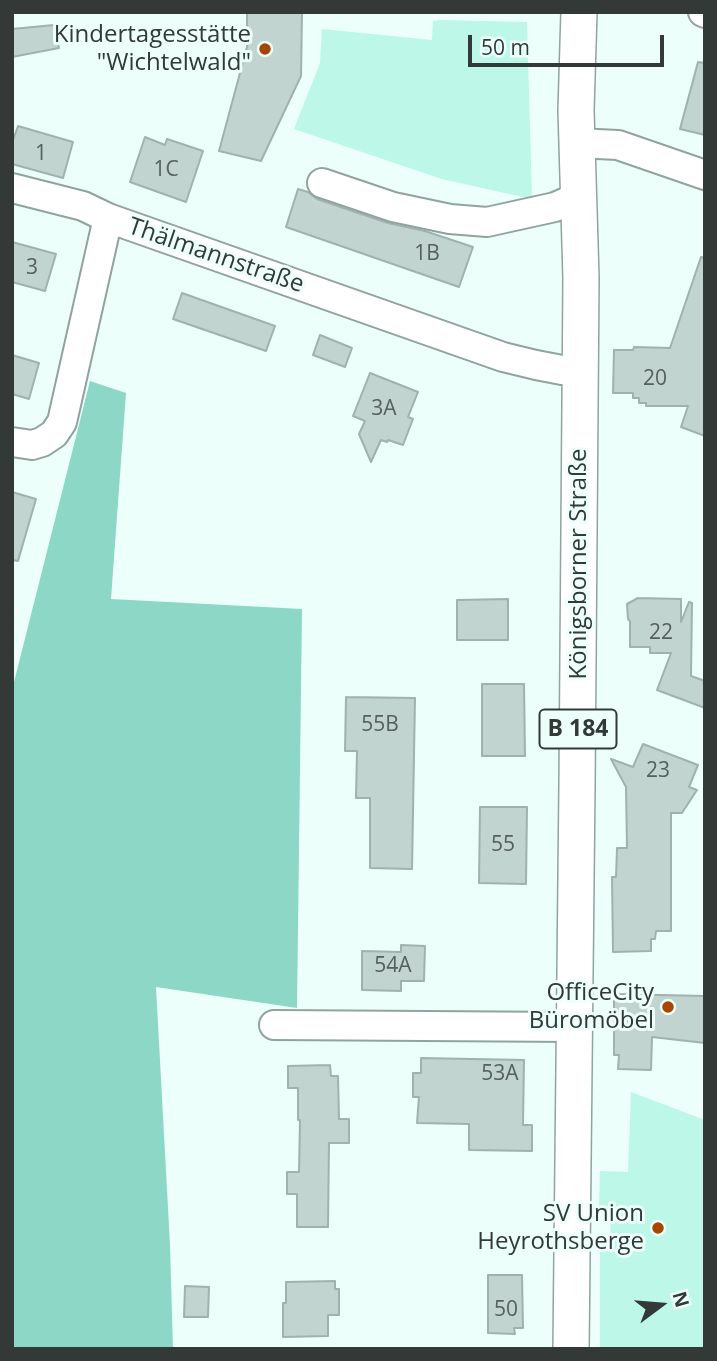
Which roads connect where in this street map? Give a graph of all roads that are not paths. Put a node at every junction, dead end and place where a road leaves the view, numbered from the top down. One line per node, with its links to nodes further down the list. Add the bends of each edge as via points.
1 (579, 12): 2 (main road, Königsborner Straße / B 184)
2 (576, 143): 3 (street, via 618,145); 6 (main road, Königsborner Straße / B 184)
3 (705, 175)
4 (322, 183): 6 (street, via 393,208 487,222 555,207)
5 (12, 188): 7 (street, via 83,206)
6 (578, 197): 8 (main road, Königsborner Straße / B 184)
7 (108, 218): 8 (street, Thälmannstraße, via 503,357); 9 (street, Thälmannstraße, via 62,422 42,442)
8 (580, 371): 11 (main road, Königsborner Straße / B 184)
9 (12, 442)
10 (274, 1025): 11 (street)
11 (575, 1027): 12 (main road, Königsborner Straße / B 184)
12 (571, 1349)

